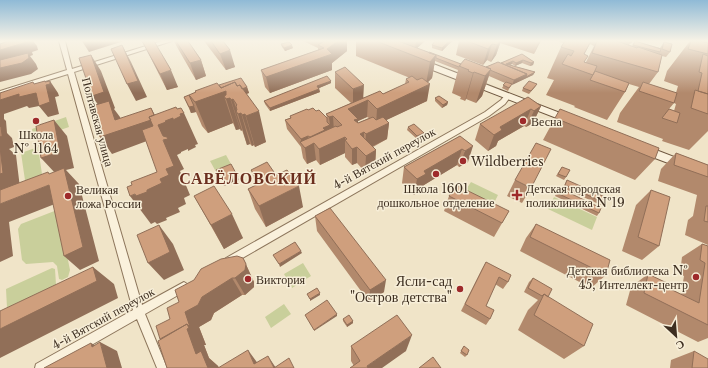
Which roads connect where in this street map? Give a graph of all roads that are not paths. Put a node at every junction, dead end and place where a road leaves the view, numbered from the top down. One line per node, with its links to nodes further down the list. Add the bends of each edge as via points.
1 (67, 58): 4 (street, Полтавская улица)
2 (113, 58): 4 (street)
3 (413, 59): 6 (street)
4 (71, 71): 5 (street); 12 (street, Полтавская улица)
5 (0, 93)
6 (508, 96): 7 (street); 10 (street, 4-й Вятский переулок, via 488,114)
7 (581, 124)
8 (632, 144): 9 (street)
9 (708, 174)
10 (218, 267)
11 (194, 281): 12 (street, 4-й Вятский переулок)
12 (139, 312): 13 (street, 4-й Вятский переулок); 14 (street, Полтавская улица)
13 (40, 368)
14 (162, 368)

